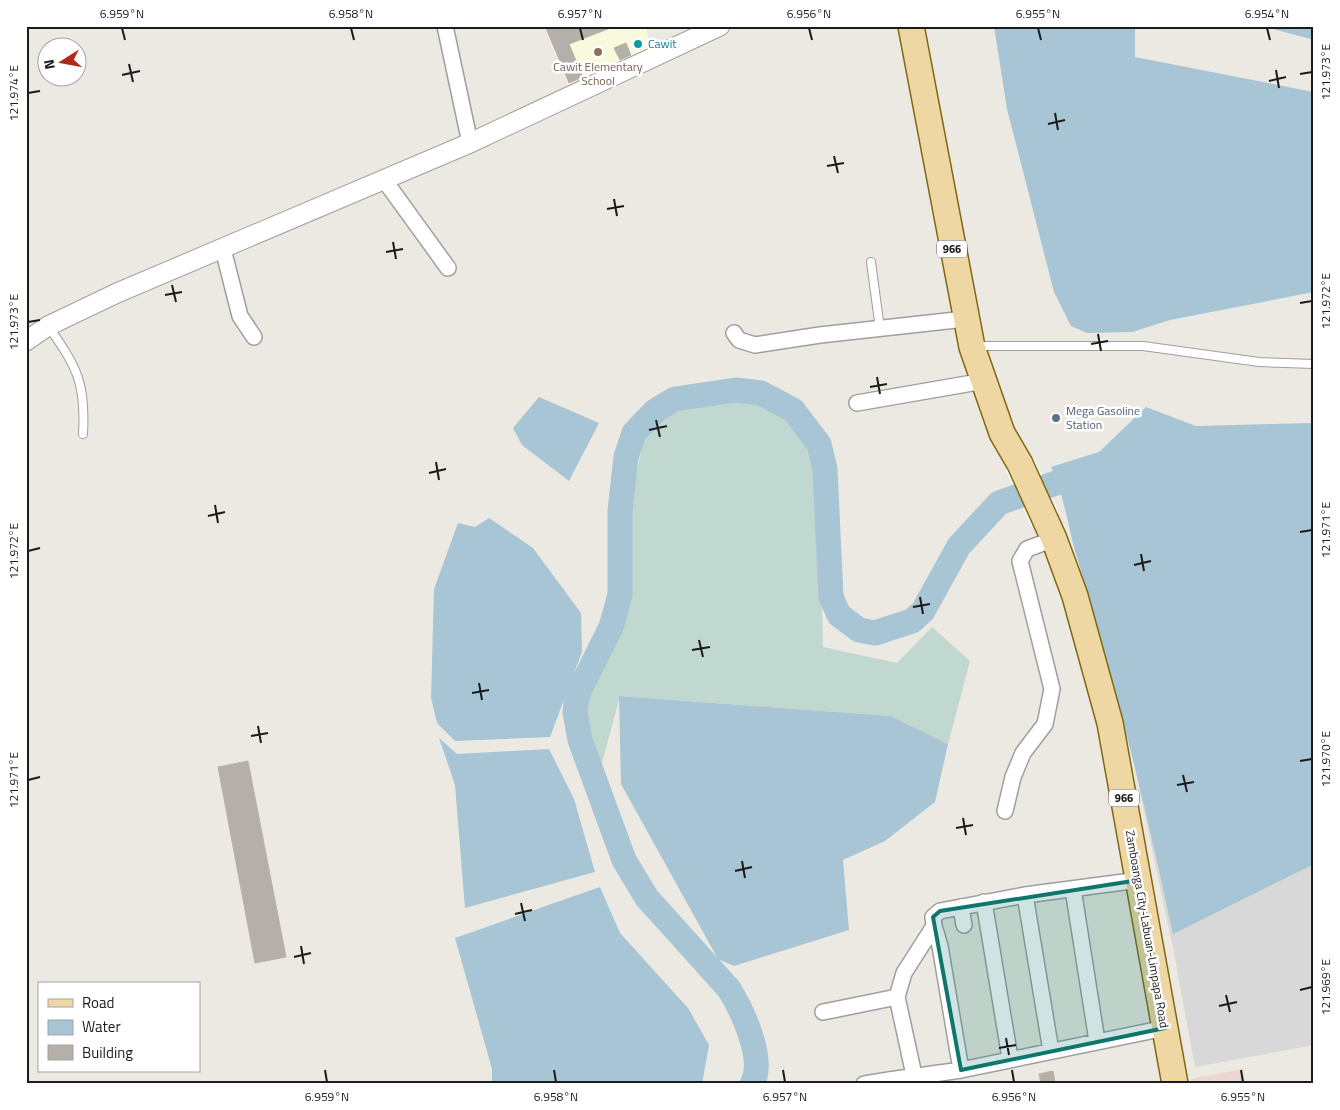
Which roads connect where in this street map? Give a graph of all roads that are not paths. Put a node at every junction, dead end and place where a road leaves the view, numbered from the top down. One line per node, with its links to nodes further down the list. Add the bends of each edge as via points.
1 (445, 26): 4 (street)
2 (720, 26): 4 (street)
3 (911, 26): 9 (main road, Zamboanga City-Labuan-Limpapa Road / 966)
4 (470, 143): 5 (street)
5 (385, 181): 6 (street); 8 (street)
6 (223, 249): 10 (street); 13 (street, via 240,316)
7 (871, 262): 11 (lane)
8 (448, 268)
9 (965, 319): 11 (street); 15 (main road, Zamboanga City-Labuan-Limpapa Road / 966)
10 (48, 326): 14 (street); 19 (lane, via 70,358 82,385)
11 (880, 329): 12 (street, via 755,346 739,340)
12 (734, 333)
13 (254, 337)
14 (26, 341)
15 (972, 347): 16 (lane, via 1143,346 1259,362); 17 (main road, Zamboanga City-Labuan-Limpapa Road / 966)
16 (1314, 364)
17 (984, 381): 18 (street); 20 (main road, Zamboanga City-Labuan-Limpapa Road / 966, via 1002,433 1020,464)
18 (857, 403)
19 (83, 434)
20 (1049, 529): 21 (street, via 1027,549 1020,561 1052,689 1045,724 1023,753); 22 (main road, Zamboanga City-Labuan-Limpapa Road / 966, via 1075,596 1110,723)
21 (1005, 810)
22 (1139, 880): 23 (street); 31 (main road, Zamboanga City-Labuan-Limpapa Road / 966)
23 (1073, 889): 24 (street); 32 (street)
24 (1025, 895): 25 (street); 33 (street)
25 (984, 902): 26 (street); 34 (street)
26 (961, 907): 27 (street); 28 (street, via 940,911 933,917)
27 (964, 924)
28 (934, 926): 29 (street, via 904,973); 35 (street)
29 (897, 997): 30 (street); 36 (street)
30 (823, 1012)
31 (1165, 1028): 32 (street); 38 (main road, Zamboanga City-Labuan-Limpapa Road / 966)
32 (1097, 1041): 33 (street)
33 (1051, 1051): 34 (street)
34 (1010, 1058): 35 (street)
35 (961, 1070): 36 (street)
36 (914, 1074): 37 (street)
37 (864, 1084)
38 (1174, 1084)

